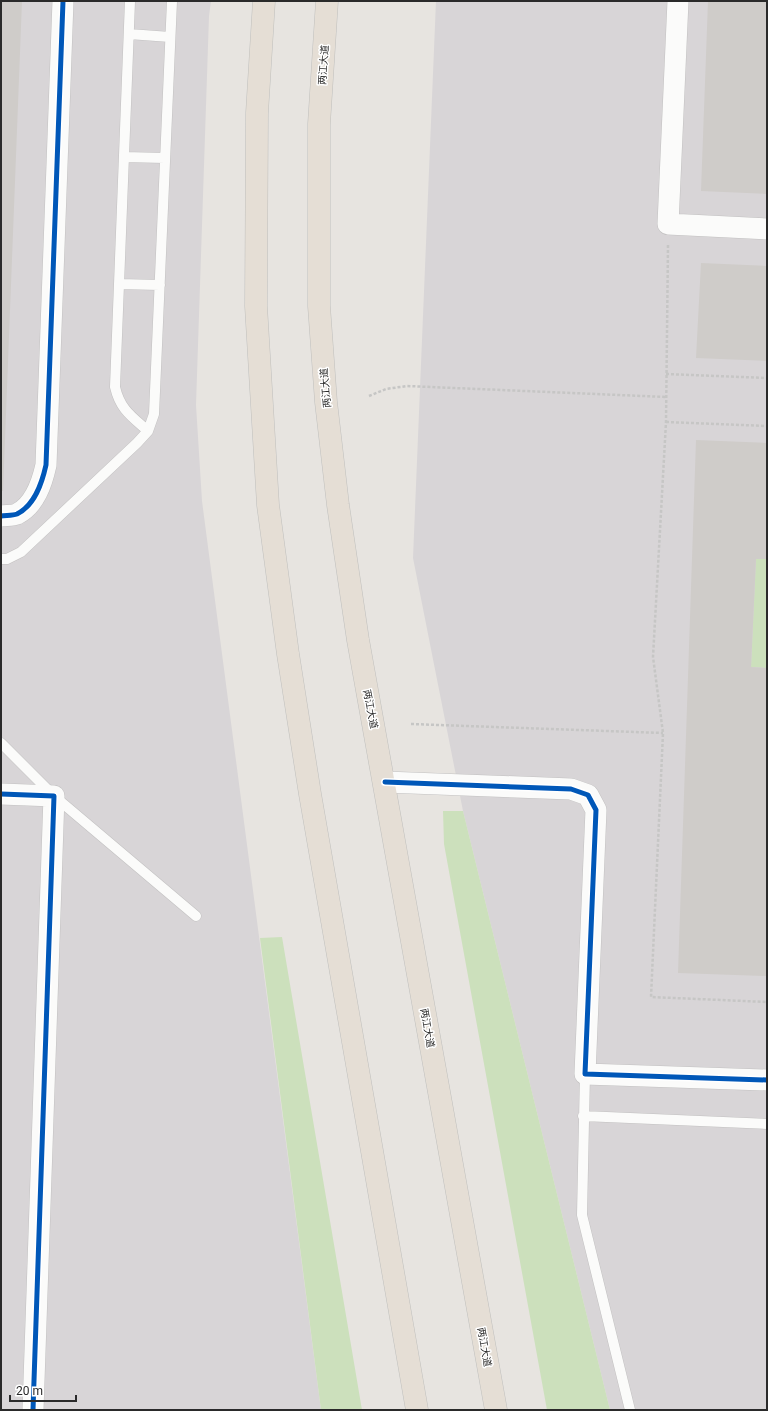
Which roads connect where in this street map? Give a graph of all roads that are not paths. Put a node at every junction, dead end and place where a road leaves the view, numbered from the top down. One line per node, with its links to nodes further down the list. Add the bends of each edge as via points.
1 (63, 1): 15 (street, via 46,465 42,483 33,500 16,514)
2 (130, 1): 7 (lane)
3 (172, 1): 8 (lane)
4 (264, 1): 27 (highway, via 257,113 256,306 268,505 310,794)
5 (328, 1): 18 (highway, 两江大道, via 319,124 319,306 325,395 358,640)
6 (678, 1): 11 (street, via 668,224)
7 (129, 34): 8 (lane); 9 (lane)
8 (170, 36): 10 (lane)
9 (124, 157): 10 (lane); 12 (lane)
10 (165, 158): 13 (lane)
11 (767, 229)
12 (119, 284): 13 (lane); 14 (lane, via 115,387 124,410)
13 (160, 285): 14 (lane, via 154,414)
14 (148, 431): 16 (lane, via 138,444 21,552)
15 (1, 516)
16 (1, 559)
17 (1, 743): 20 (lane)
18 (385, 782): 22 (street, via 571,789 588,795 596,810); 28 (highway, 两江大道)
19 (1, 794): 20 (street)
20 (54, 796): 21 (lane); 26 (street)
21 (196, 916)
22 (585, 1074): 23 (street); 24 (lane)
23 (767, 1080)
24 (583, 1116): 25 (lane); 29 (lane, via 582,1215)
25 (767, 1124)
26 (33, 1410)
27 (417, 1410)
28 (496, 1410)
29 (630, 1410)

